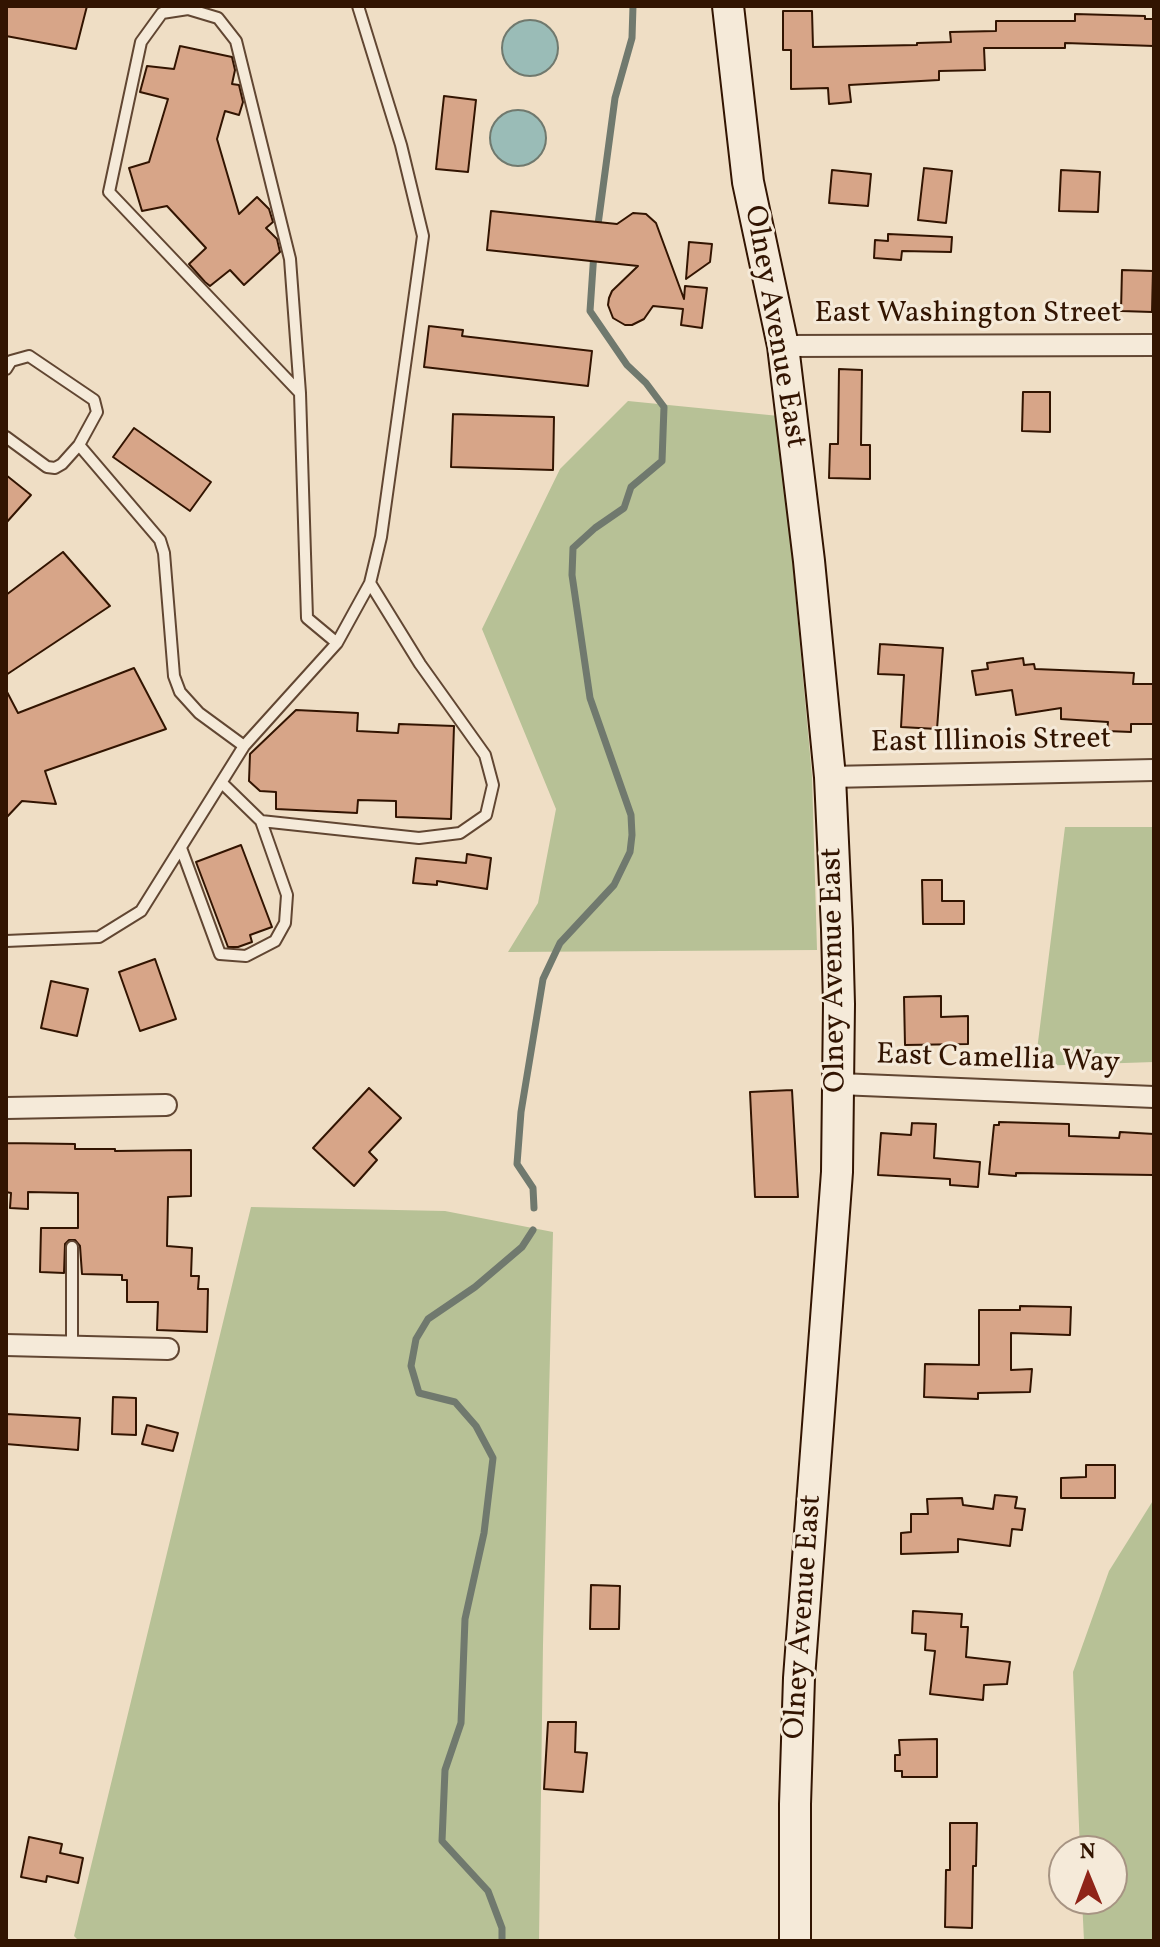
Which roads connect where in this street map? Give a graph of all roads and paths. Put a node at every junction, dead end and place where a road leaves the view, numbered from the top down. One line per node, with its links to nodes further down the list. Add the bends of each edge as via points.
1 (358, 6): 9 (lane, via 423,236)
2 (728, 6): 4 (main road, Olney Avenue East, via 748,182)
3 (1154, 345): 4 (street, East Washington Street)
4 (783, 346): 13 (main road, Olney Avenue East)
5 (6, 369): 8 (lane, via 11,361 29,356 94,400 97,412)
6 (300, 393): 6 (lane, via 109,192 141,42 162,13 188,9 218,18 236,41 290,259); 10 (lane, via 307,618)
7 (6, 437): 8 (lane, via 55,468)
8 (79, 445): 11 (lane, via 160,540 180,692)
9 (370, 583): 10 (lane); 15 (lane, via 485,755 493,785 486,815 460,833 419,838)
10 (337, 643): 11 (lane)
11 (244, 746): 14 (lane)
12 (1154, 770): 13 (street, East Illinois Street)
13 (830, 777): 18 (main road, Olney Avenue East)
14 (222, 783): 15 (lane); 16 (lane)
15 (261, 821): 16 (lane, via 287,895 285,923 275,941 246,956 220,954)
16 (181, 848): 17 (lane, via 141,911 99,937)
17 (6, 941)
18 (839, 1084): 19 (street, East Camellia Way); 26 (main road, Olney Avenue East, via 799,1678)
19 (1154, 1097)
20 (166, 1105): 21 (street)
21 (6, 1108)
22 (72, 1247): 24 (lane)
23 (6, 1345): 24 (street)
24 (72, 1347): 25 (street)
25 (168, 1349)
26 (795, 1941)

